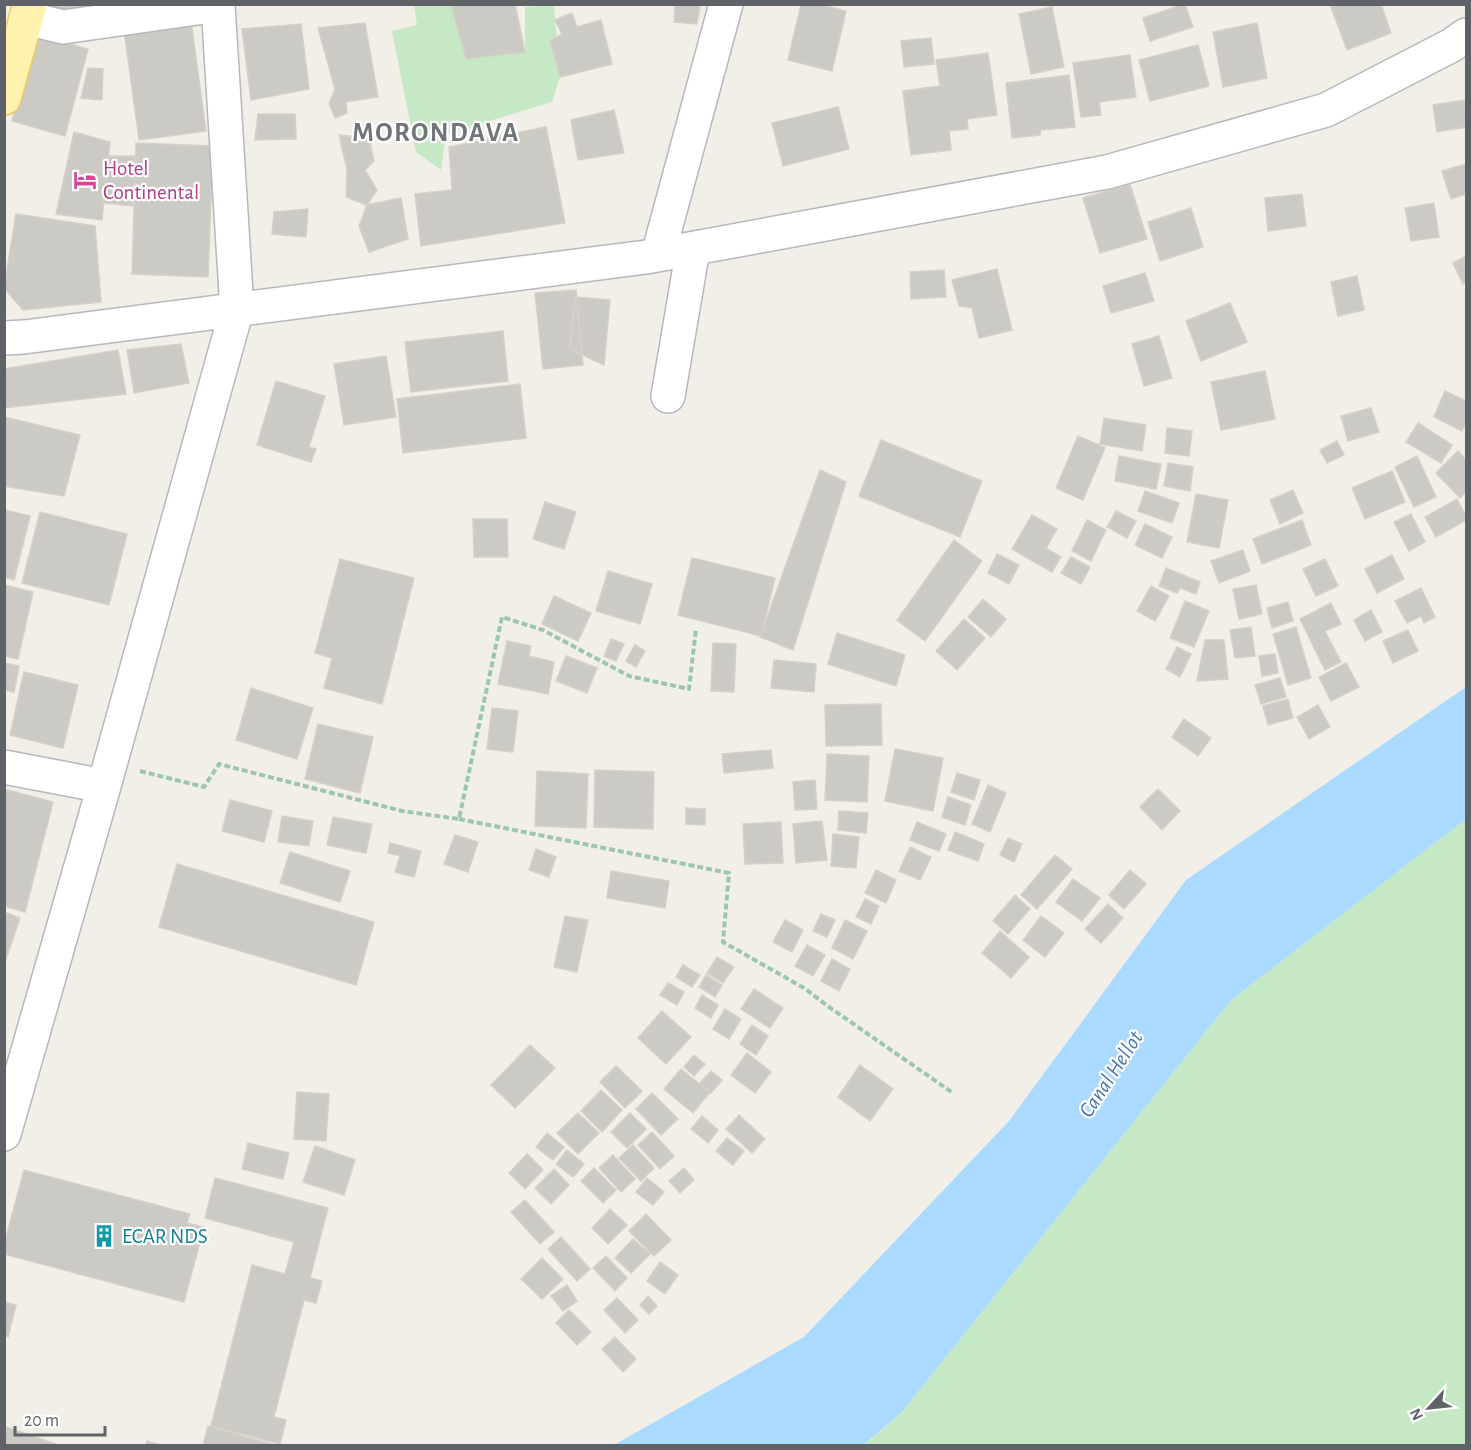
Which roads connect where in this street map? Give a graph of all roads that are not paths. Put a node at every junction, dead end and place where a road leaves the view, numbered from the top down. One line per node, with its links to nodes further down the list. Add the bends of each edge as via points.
1 (726, 4): 7 (street)
2 (218, 5): 3 (street, via 63,27); 8 (street)
3 (28, 11): 5 (main road)
4 (1467, 35): 6 (street, via 1326,110 1107,172)
5 (4, 98)
6 (693, 249): 7 (street); 10 (street)
7 (658, 255): 8 (street)
8 (237, 309): 9 (street); 12 (street)
9 (4, 338)
10 (668, 396)
11 (4, 767): 12 (street)
12 (108, 775): 13 (street)
13 (7, 1116)

